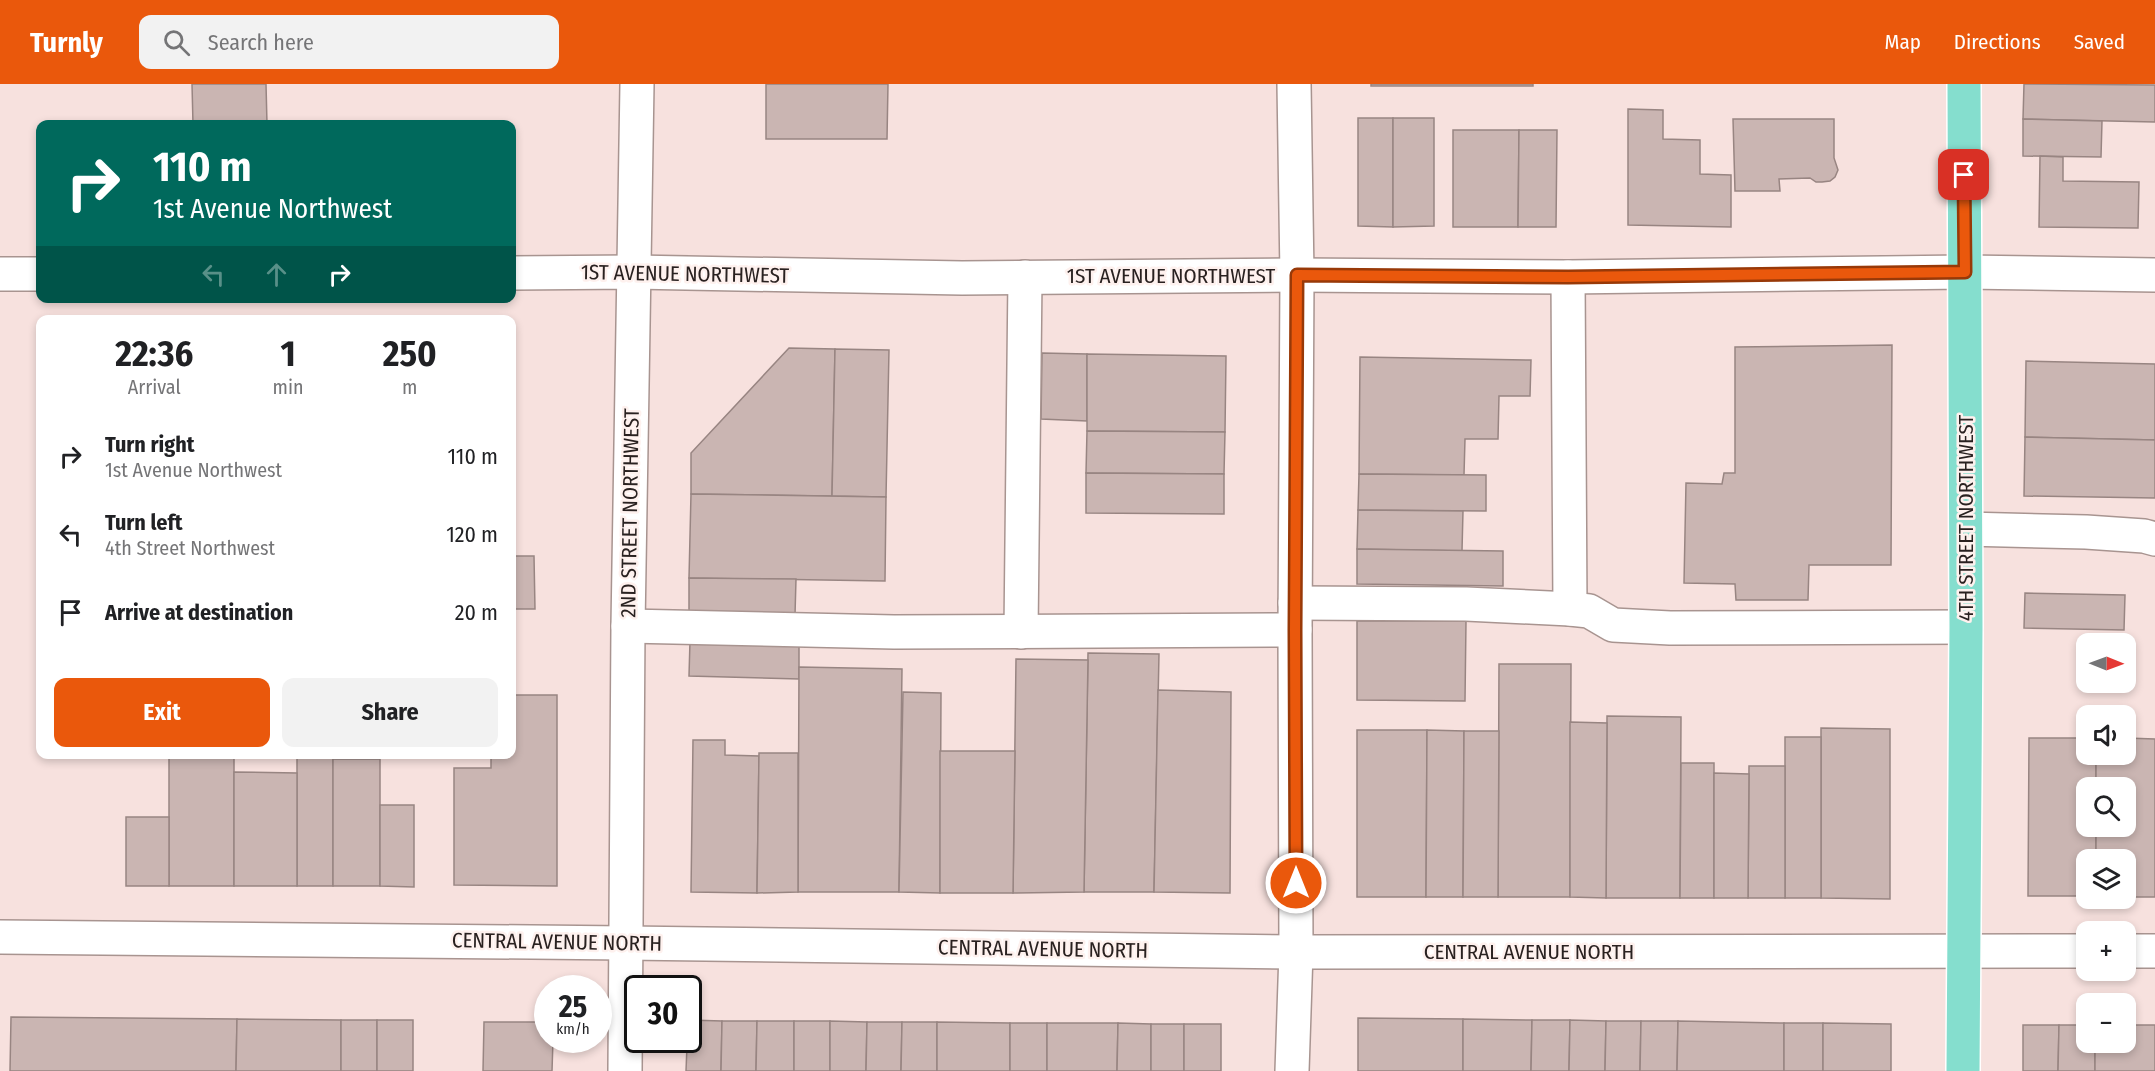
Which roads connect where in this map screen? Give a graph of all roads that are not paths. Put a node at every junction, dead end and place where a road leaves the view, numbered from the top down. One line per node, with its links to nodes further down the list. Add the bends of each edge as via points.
1 (637, 84): 4 (street, 2ND STREET NORTHWEST)
2 (1294, 84): 9 (street)
3 (1964, 84): 5 (main road, 4TH STREET NORTHWEST)
4 (634, 272): 6 (street, 1ST AVENUE NORTHWEST); 11 (street, 1ST AVENUE NORTHWEST); 17 (street, 2ND STREET NORTHWEST)
5 (1965, 272): 10 (street, 1ST AVENUE NORTHWEST); 12 (street, 1ST AVENUE NORTHWEST); 13 (main road, 4TH STREET NORTHWEST)
6 (516, 273)
7 (0, 274): 8 (street)
8 (36, 274)
9 (1297, 275): 11 (street, 1ST AVENUE NORTHWEST); 12 (street, 1ST AVENUE NORTHWEST); 16 (street)
10 (2155, 275)
11 (1025, 277): 19 (street)
12 (1568, 277): 15 (street)
13 (1966, 529): 14 (street); 18 (main road, 4TH STREET NORTHWEST)
14 (2155, 539)
15 (1570, 609): 16 (street, via 1466,604); 18 (street, via 1589,611 1613,625 1670,628)
16 (1295, 617): 19 (street); 26 (street)
17 (628, 626): 19 (street); 21 (street, 2ND STREET NORTHWEST)
18 (1966, 627): 22 (main road, 4TH STREET NORTHWEST)
19 (1021, 632)
20 (0, 937): 21 (street, CENTRAL AVENUE NORTH)
21 (626, 943): 26 (street, CENTRAL AVENUE NORTH); 27 (street, 2ND STREET NORTHWEST)
22 (1963, 951): 23 (street, CENTRAL AVENUE NORTH); 26 (street, CENTRAL AVENUE NORTH); 29 (main road, 4TH STREET NORTHWEST)
23 (2076, 951)
24 (2136, 951): 25 (street)
25 (2155, 951)
26 (1296, 952): 28 (street)
27 (625, 1071)
28 (1292, 1071)
29 (1963, 1071)

